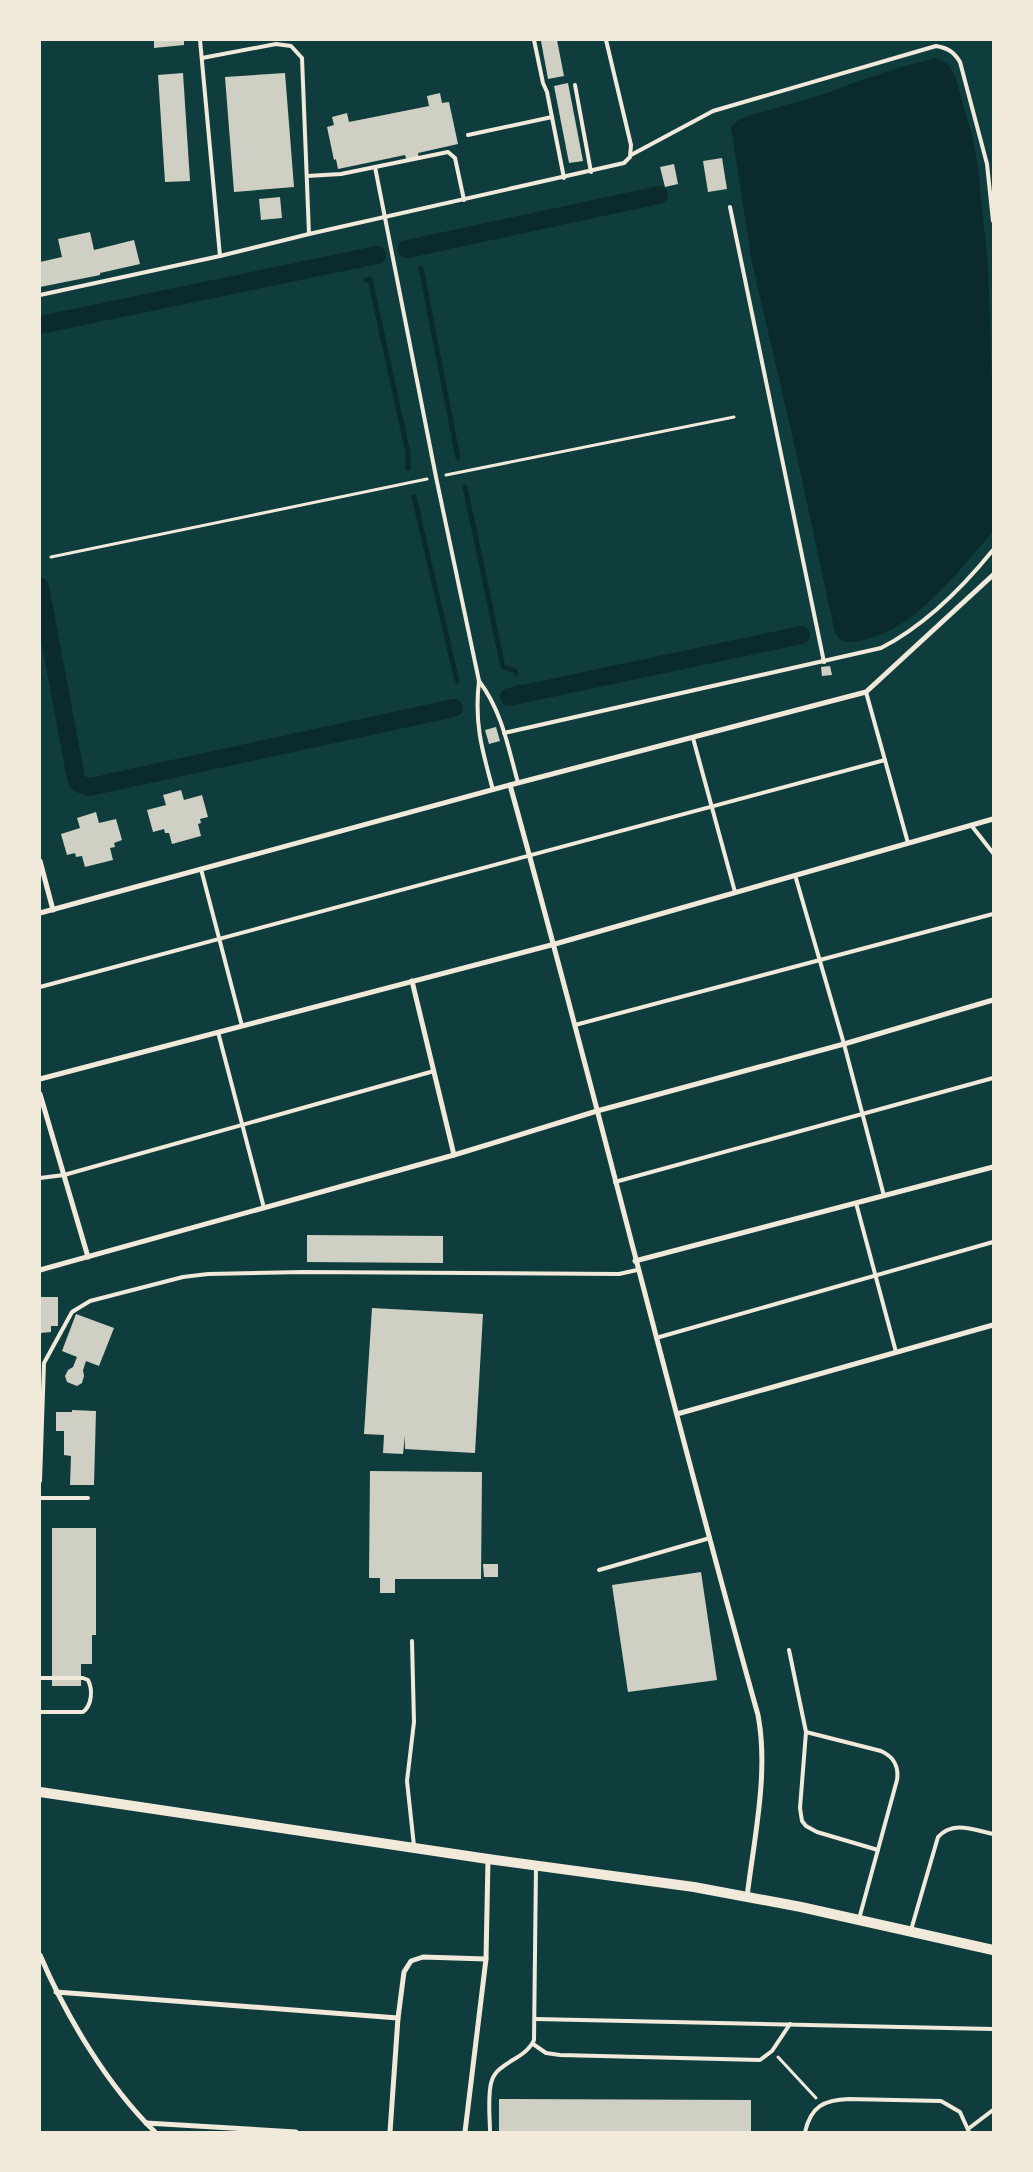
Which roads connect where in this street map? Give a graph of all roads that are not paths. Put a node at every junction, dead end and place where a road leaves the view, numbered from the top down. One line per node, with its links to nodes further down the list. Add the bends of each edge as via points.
1 (200, 40): 4 (lane)
2 (534, 40): 6 (lane)
3 (606, 40): 8 (lane)
4 (202, 58): 11 (lane, via 276,44 298,51 303,66); 18 (lane)
5 (575, 84): 10 (lane)
6 (552, 117): 7 (lane); 12 (lane)
7 (468, 135)
8 (631, 155): 10 (lane, via 624,163); 16 (lane, via 713,111 936,46 950,50 960,62 987,164)
9 (375, 167): 11 (lane); 13 (lane, via 448,152 455,158); 15 (lane)
10 (591, 172): 12 (lane)
11 (308, 176): 17 (lane)
12 (564, 178): 13 (lane)
13 (464, 200): 15 (lane)
14 (730, 207): 22 (lane)
15 (385, 218): 17 (lane); 23 (lane)
16 (993, 221)
17 (310, 234): 18 (lane)
18 (220, 256): 19 (lane)
19 (40, 296)
20 (993, 550): 22 (lane, via 927,619 910,632 881,648)
21 (993, 575): 24 (street)
22 (824, 662): 25 (lane)
23 (479, 681): 25 (lane, via 492,698); 30 (lane, via 476,703 478,729)
24 (866, 692): 26 (street); 27 (lane)
25 (504, 733): 28 (lane)
26 (692, 738): 28 (street); 31 (lane)
27 (885, 760): 31 (lane); 34 (lane)
28 (518, 783): 29 (street)
29 (510, 785): 30 (street); 36 (street)
30 (493, 790): 38 (street)
31 (712, 806): 36 (lane); 40 (lane)
32 (993, 819): 33 (street)
33 (971, 825): 34 (street); 35 (lane)
34 (908, 843): 39 (street)
35 (993, 853)
36 (530, 855): 44 (lane); 45 (street)
37 (40, 861): 41 (street)
38 (201, 868): 41 (street); 44 (lane)
39 (795, 875): 40 (street); 46 (lane)
40 (735, 892): 45 (street)
41 (53, 910): 42 (street)
42 (40, 914)
43 (993, 914): 46 (lane)
44 (219, 939): 48 (lane); 51 (lane)
45 (555, 944): 47 (street); 50 (street)
46 (820, 962): 50 (lane); 53 (lane)
47 (412, 981): 51 (street); 54 (street)
48 (40, 987)
49 (993, 1000): 53 (street)
50 (575, 1025): 58 (street)
51 (242, 1026): 52 (street)
52 (218, 1032): 56 (street); 60 (lane)
53 (844, 1044): 58 (street); 59 (lane)
54 (434, 1071): 60 (lane); 61 (street)
55 (993, 1078): 59 (lane)
56 (40, 1079)
57 (40, 1094): 63 (street)
58 (597, 1111): 61 (street); 65 (street)
59 (863, 1115): 65 (lane); 66 (lane)
60 (242, 1125): 63 (lane); 68 (lane)
61 (454, 1156): 68 (street)
62 (993, 1167): 66 (street)
63 (64, 1176): 64 (lane); 70 (street)
64 (40, 1178)
65 (615, 1182): 71 (street)
66 (884, 1196): 67 (street)
67 (856, 1203): 71 (street); 74 (lane)
68 (264, 1208): 70 (street)
69 (993, 1242): 74 (lane)
70 (88, 1257): 72 (street)
71 (635, 1261): 73 (street)
72 (40, 1270)
73 (637, 1270): 76 (street); 79 (lane, via 619,1274 208,1274 183,1277 90,1301 72,1312 44,1363)
74 (875, 1276): 76 (lane); 77 (lane)
75 (993, 1325): 77 (street)
76 (656, 1338): 78 (street)
77 (896, 1352): 78 (street)
78 (677, 1414): 82 (street)
79 (40, 1481)
80 (40, 1498): 81 (lane)
81 (88, 1498)
82 (710, 1538): 83 (lane); 95 (street, via 762,1738 763,1761)
83 (599, 1570)
84 (412, 1640): 91 (lane, via 414,1722 406,1781)
85 (789, 1650): 88 (lane)
86 (40, 1678): 87 (lane, via 86,1679 90,1683 90,1703 86,1710 78,1713)
87 (40, 1712)
88 (806, 1732): 92 (lane, via 800,1815 806,1826 816,1832); 92 (lane, via 887,1754 896,1765 898,1772)
89 (40, 1792): 91 (main road)
90 (993, 1834): 97 (lane, via 956,1826 938,1837)
91 (414, 1848): 93 (main road)
92 (878, 1850): 96 (lane)
93 (488, 1859): 94 (main road); 100 (street)
94 (536, 1865): 95 (main road, via 694,1887); 103 (lane)
95 (747, 1898): 96 (main road)
96 (859, 1919): 97 (main road)
97 (911, 1930): 98 (main road)
98 (993, 1950)
99 (40, 1955): 101 (street)
100 (486, 1960): 102 (street, via 423,1957 410,1961 404,1972); 113 (street)
101 (56, 1992): 102 (street); 108 (street, via 95,2058)
102 (398, 2018): 112 (street)
103 (535, 2019): 104 (lane); 106 (lane)
104 (790, 2024): 105 (lane); 106 (lane, via 772,2051 760,2060 560,2055 546,2053)
105 (993, 2029)
106 (532, 2044): 114 (lane, via 493,2077)
107 (993, 2110): 109 (lane)
108 (146, 2123): 110 (street); 111 (street)
109 (968, 2130): 115 (lane, via 960,2112 941,2101 834,2100 821,2104 814,2111)
110 (155, 2132)
111 (296, 2132)
112 (390, 2132)
113 (465, 2132)
114 (490, 2132)
115 (804, 2132)

